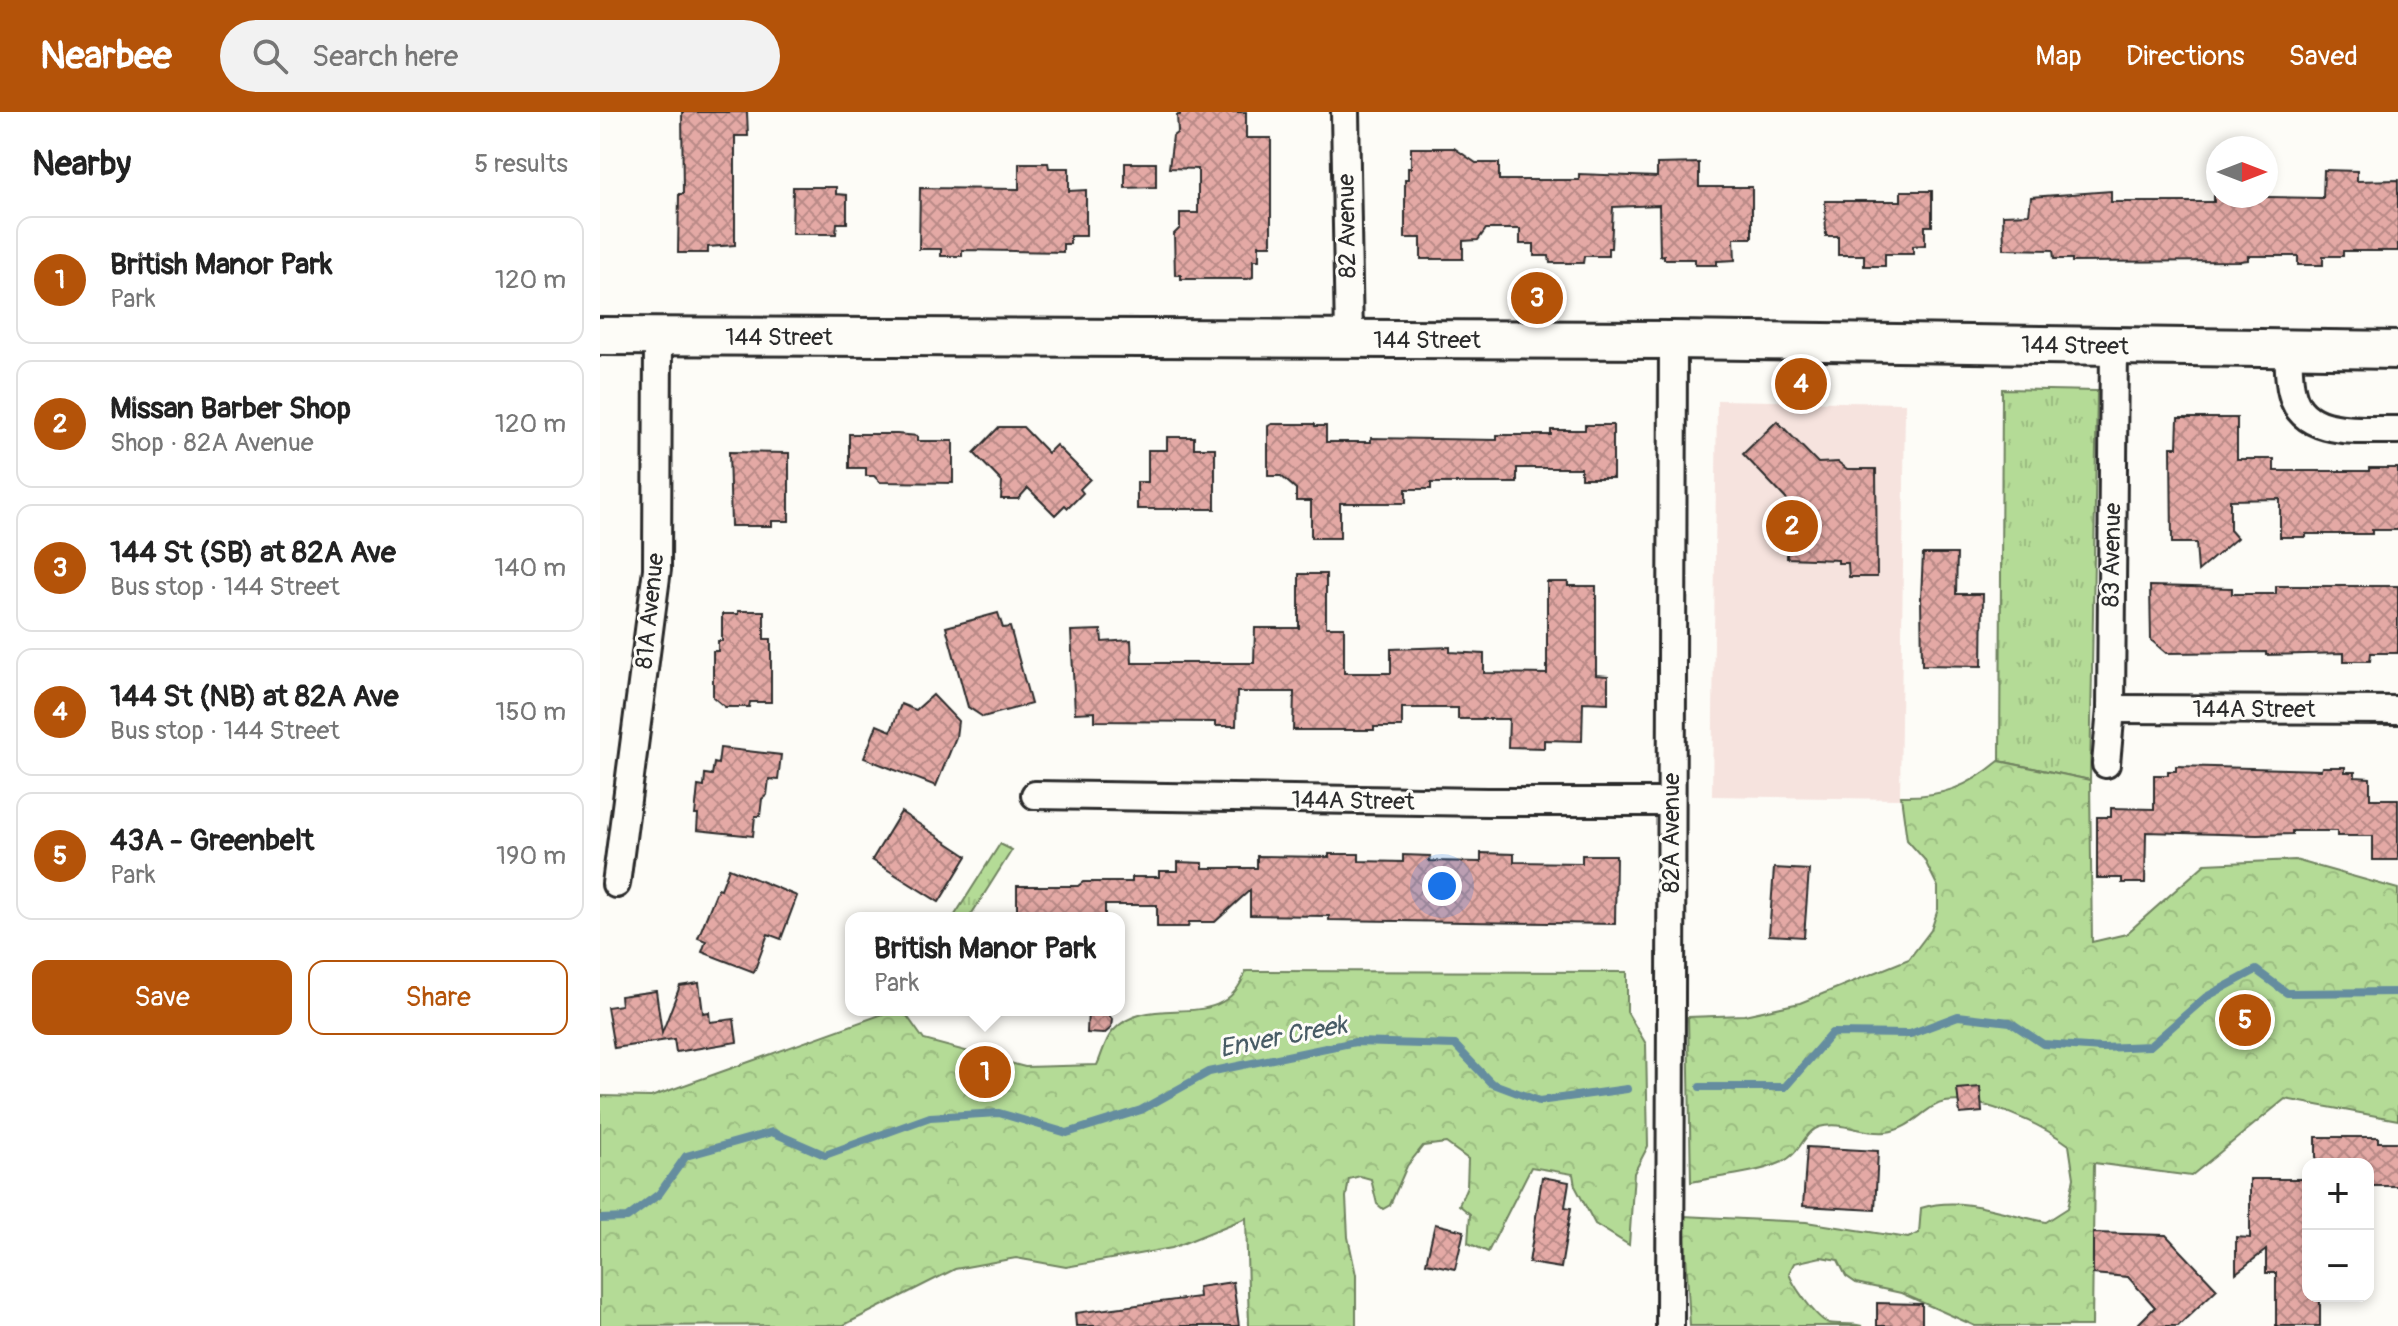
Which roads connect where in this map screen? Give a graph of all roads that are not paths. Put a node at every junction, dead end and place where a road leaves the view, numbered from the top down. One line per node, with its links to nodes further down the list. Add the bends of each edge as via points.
1 (1345, 112): 4 (street, 82 Avenue)
2 (600, 336): 3 (main road, 144 Street)
3 (658, 336): 4 (main road, 144 Street); 15 (street, 81A Avenue, via 656,580)
4 (1349, 339): 5 (main road, 144 Street)
5 (1673, 340): 6 (main road, 144 Street); 14 (street, 82A Avenue)
6 (2114, 346): 7 (main road, 144 Street); 10 (street, 83 Avenue)
7 (2288, 348): 8 (main road, 144 Street); 9 (street, via 2292,393 2307,416 2331,428)
8 (2398, 350)
9 (2398, 430)
10 (2111, 709): 11 (street, 144A Street); 12 (street, 83 Avenue)
11 (2398, 710)
12 (2106, 764)
13 (1035, 795): 14 (street, 144A Street)
14 (1671, 802): 16 (street, 82A Avenue)
15 (616, 884)
16 (1670, 1326)

